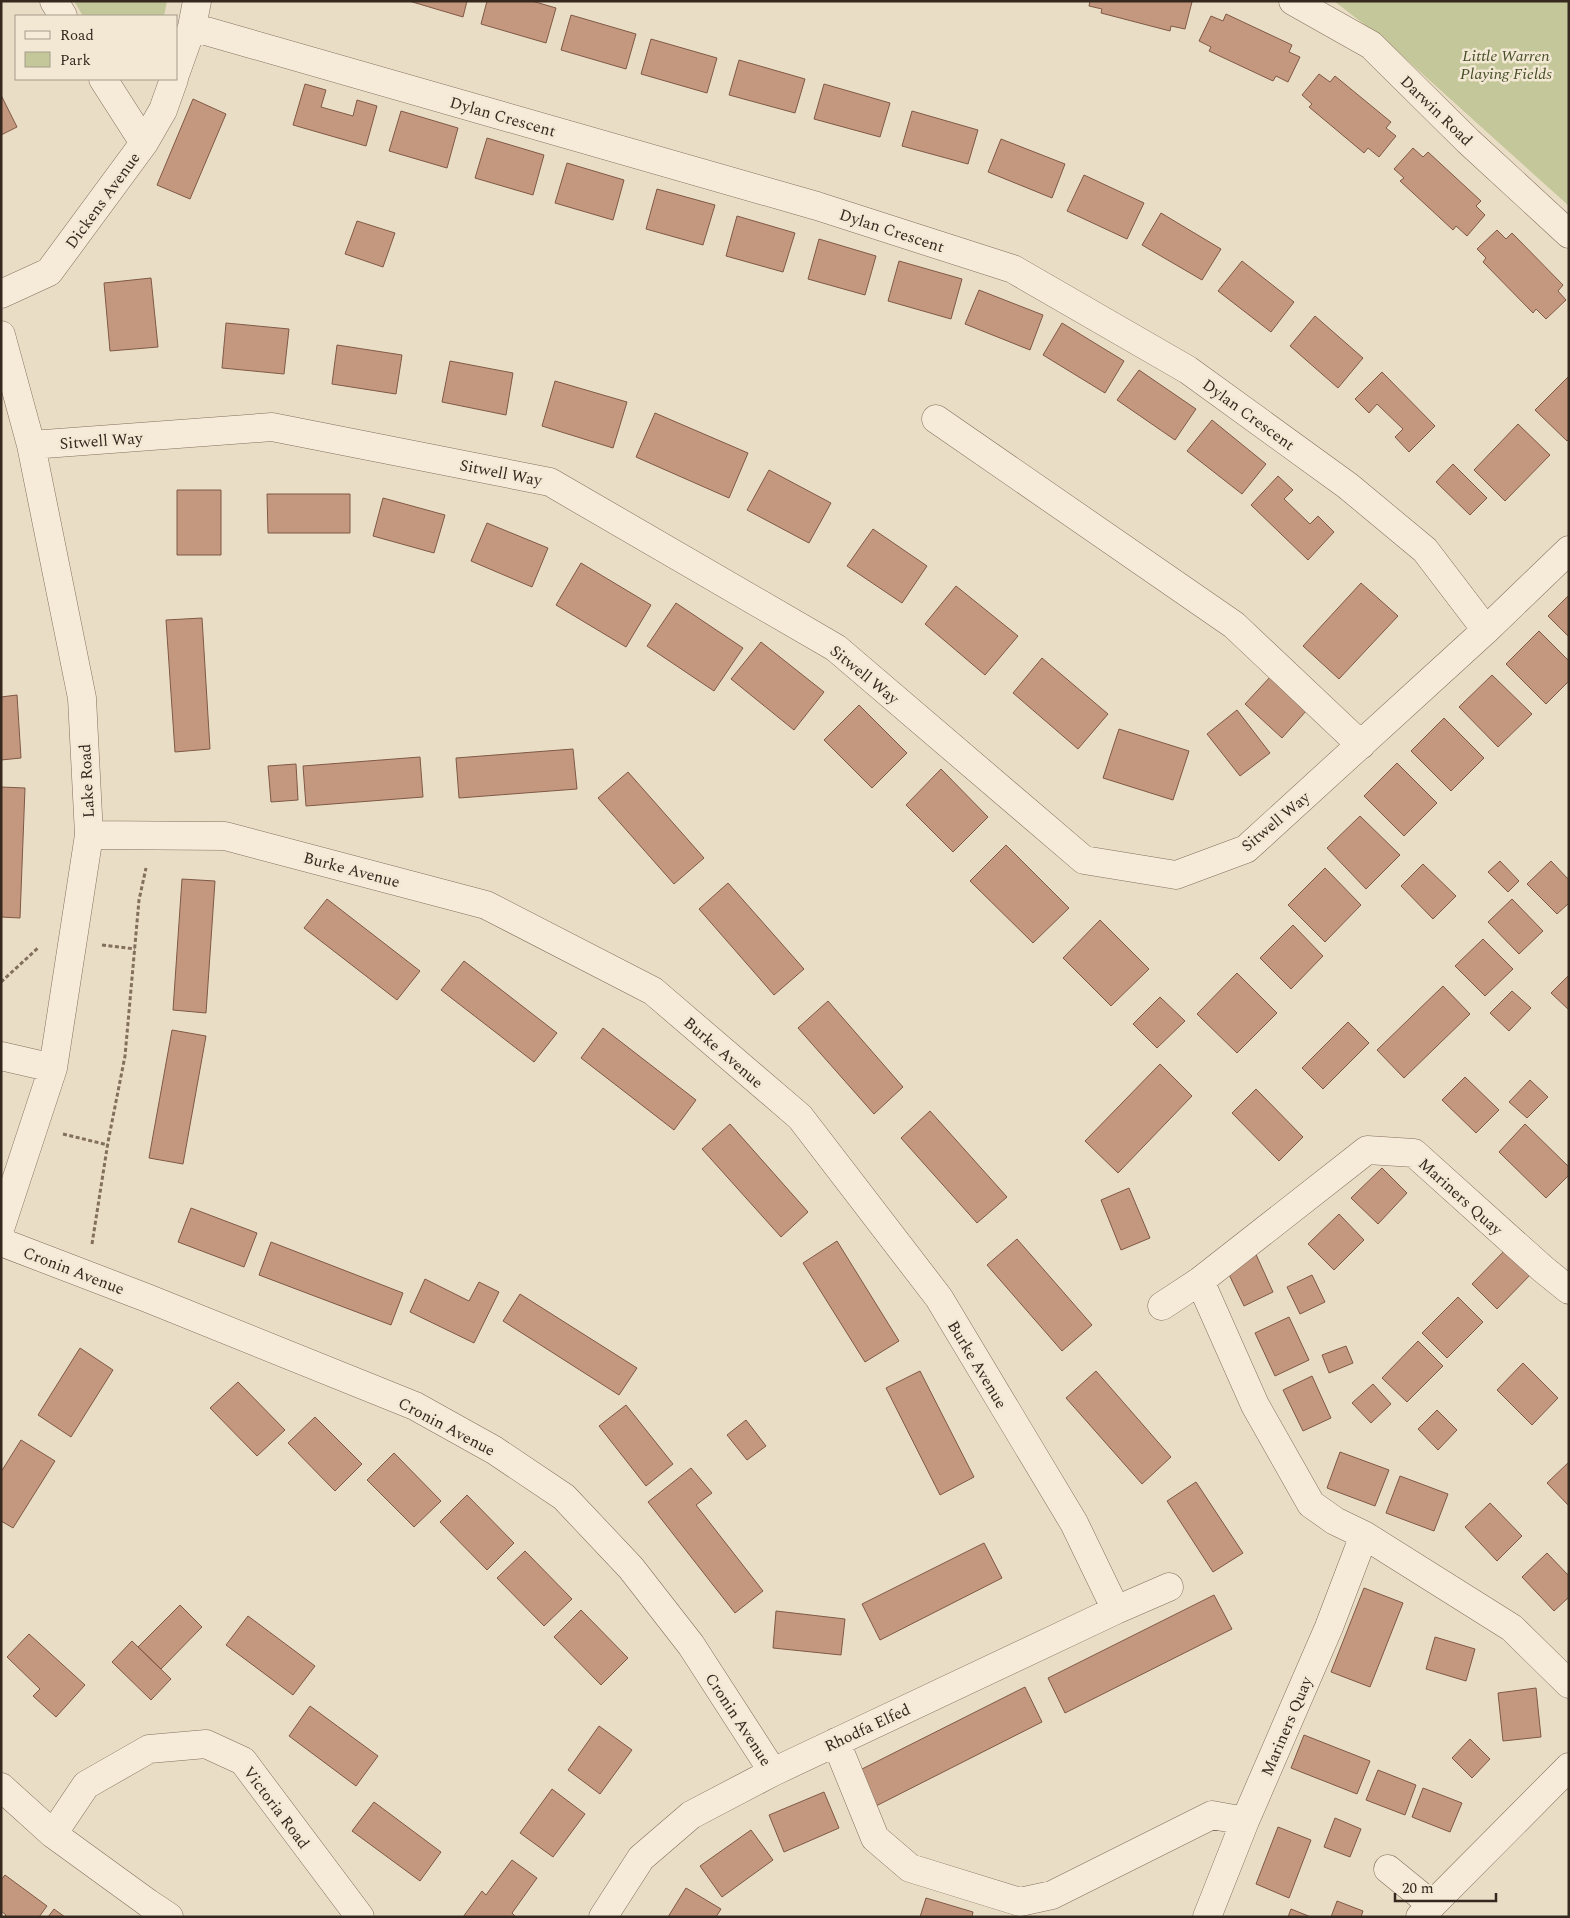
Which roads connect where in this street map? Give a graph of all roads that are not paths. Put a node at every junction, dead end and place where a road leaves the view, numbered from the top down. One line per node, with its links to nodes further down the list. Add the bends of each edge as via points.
1 (54, 1): 4 (street)
2 (1293, 1): 9 (street, Darwin Road, via 1371,45)
3 (195, 14): 5 (street); 15 (street, Dylan Crescent, via 1013,269 1188,370 1348,486 1425,550)
4 (62, 15)
5 (178, 66)
6 (104, 80): 8 (street)
7 (174, 80): 8 (street, Dickens Avenue, via 163,110)
8 (144, 143): 10 (street, Dickens Avenue, via 49,272)
9 (1569, 234)
10 (1, 294)
11 (1, 335): 13 (street, Lake Road)
12 (936, 419): 16 (street, via 1234,625)
13 (31, 445): 16 (street, Sitwell Way, via 272,427 550,482 836,648 1084,860 1176,875 1246,849); 17 (street, Lake Road, via 82,698)
14 (1569, 550): 15 (street, Sitwell Way)
15 (1486, 630): 16 (street, Sitwell Way)
16 (1361, 745)
17 (89, 835): 19 (street, Lake Road); 27 (street, Burke Avenue, via 225,836 486,905 653,992 800,1117 939,1298 1074,1523)
18 (1, 1056): 19 (street)
19 (53, 1068): 20 (street, Lake Road)
20 (1, 1226)
21 (1, 1242): 31 (street, Cronin Avenue, via 415,1406 494,1450 564,1497 631,1568 691,1646)
22 (1200, 1280): 23 (street, Mariners Quay, via 1367,1150 1414,1153); 24 (street, Mariners Quay); 25 (street, via 1255,1405 1311,1504 1335,1521)
23 (1569, 1290)
24 (1162, 1306)
25 (1364, 1535): 28 (street, via 1512,1628); 33 (street, Mariners Quay, via 1329,1627)
26 (1169, 1587): 27 (street, Rhodfa Elfed)
27 (1116, 1610): 29 (street, Rhodfa Elfed)
28 (1569, 1684)
29 (836, 1742): 31 (street, Rhodfa Elfed); 33 (street, via 875,1838 910,1868 1020,1902 1052,1895 1212,1815)
30 (1569, 1767): 36 (street)
31 (773, 1772): 39 (street, Rhodfa Elfed, via 690,1815 641,1858)
32 (1, 1787): 34 (street)
33 (1246, 1821): 40 (street, Mariners Quay)
34 (53, 1834): 37 (street); 38 (street, Victoria Road, via 86,1785 149,1749 206,1744 243,1761)
35 (1388, 1869): 36 (street)
36 (1426, 1910)
37 (169, 1917)
38 (360, 1917)
39 (604, 1917)
40 (1208, 1917)

